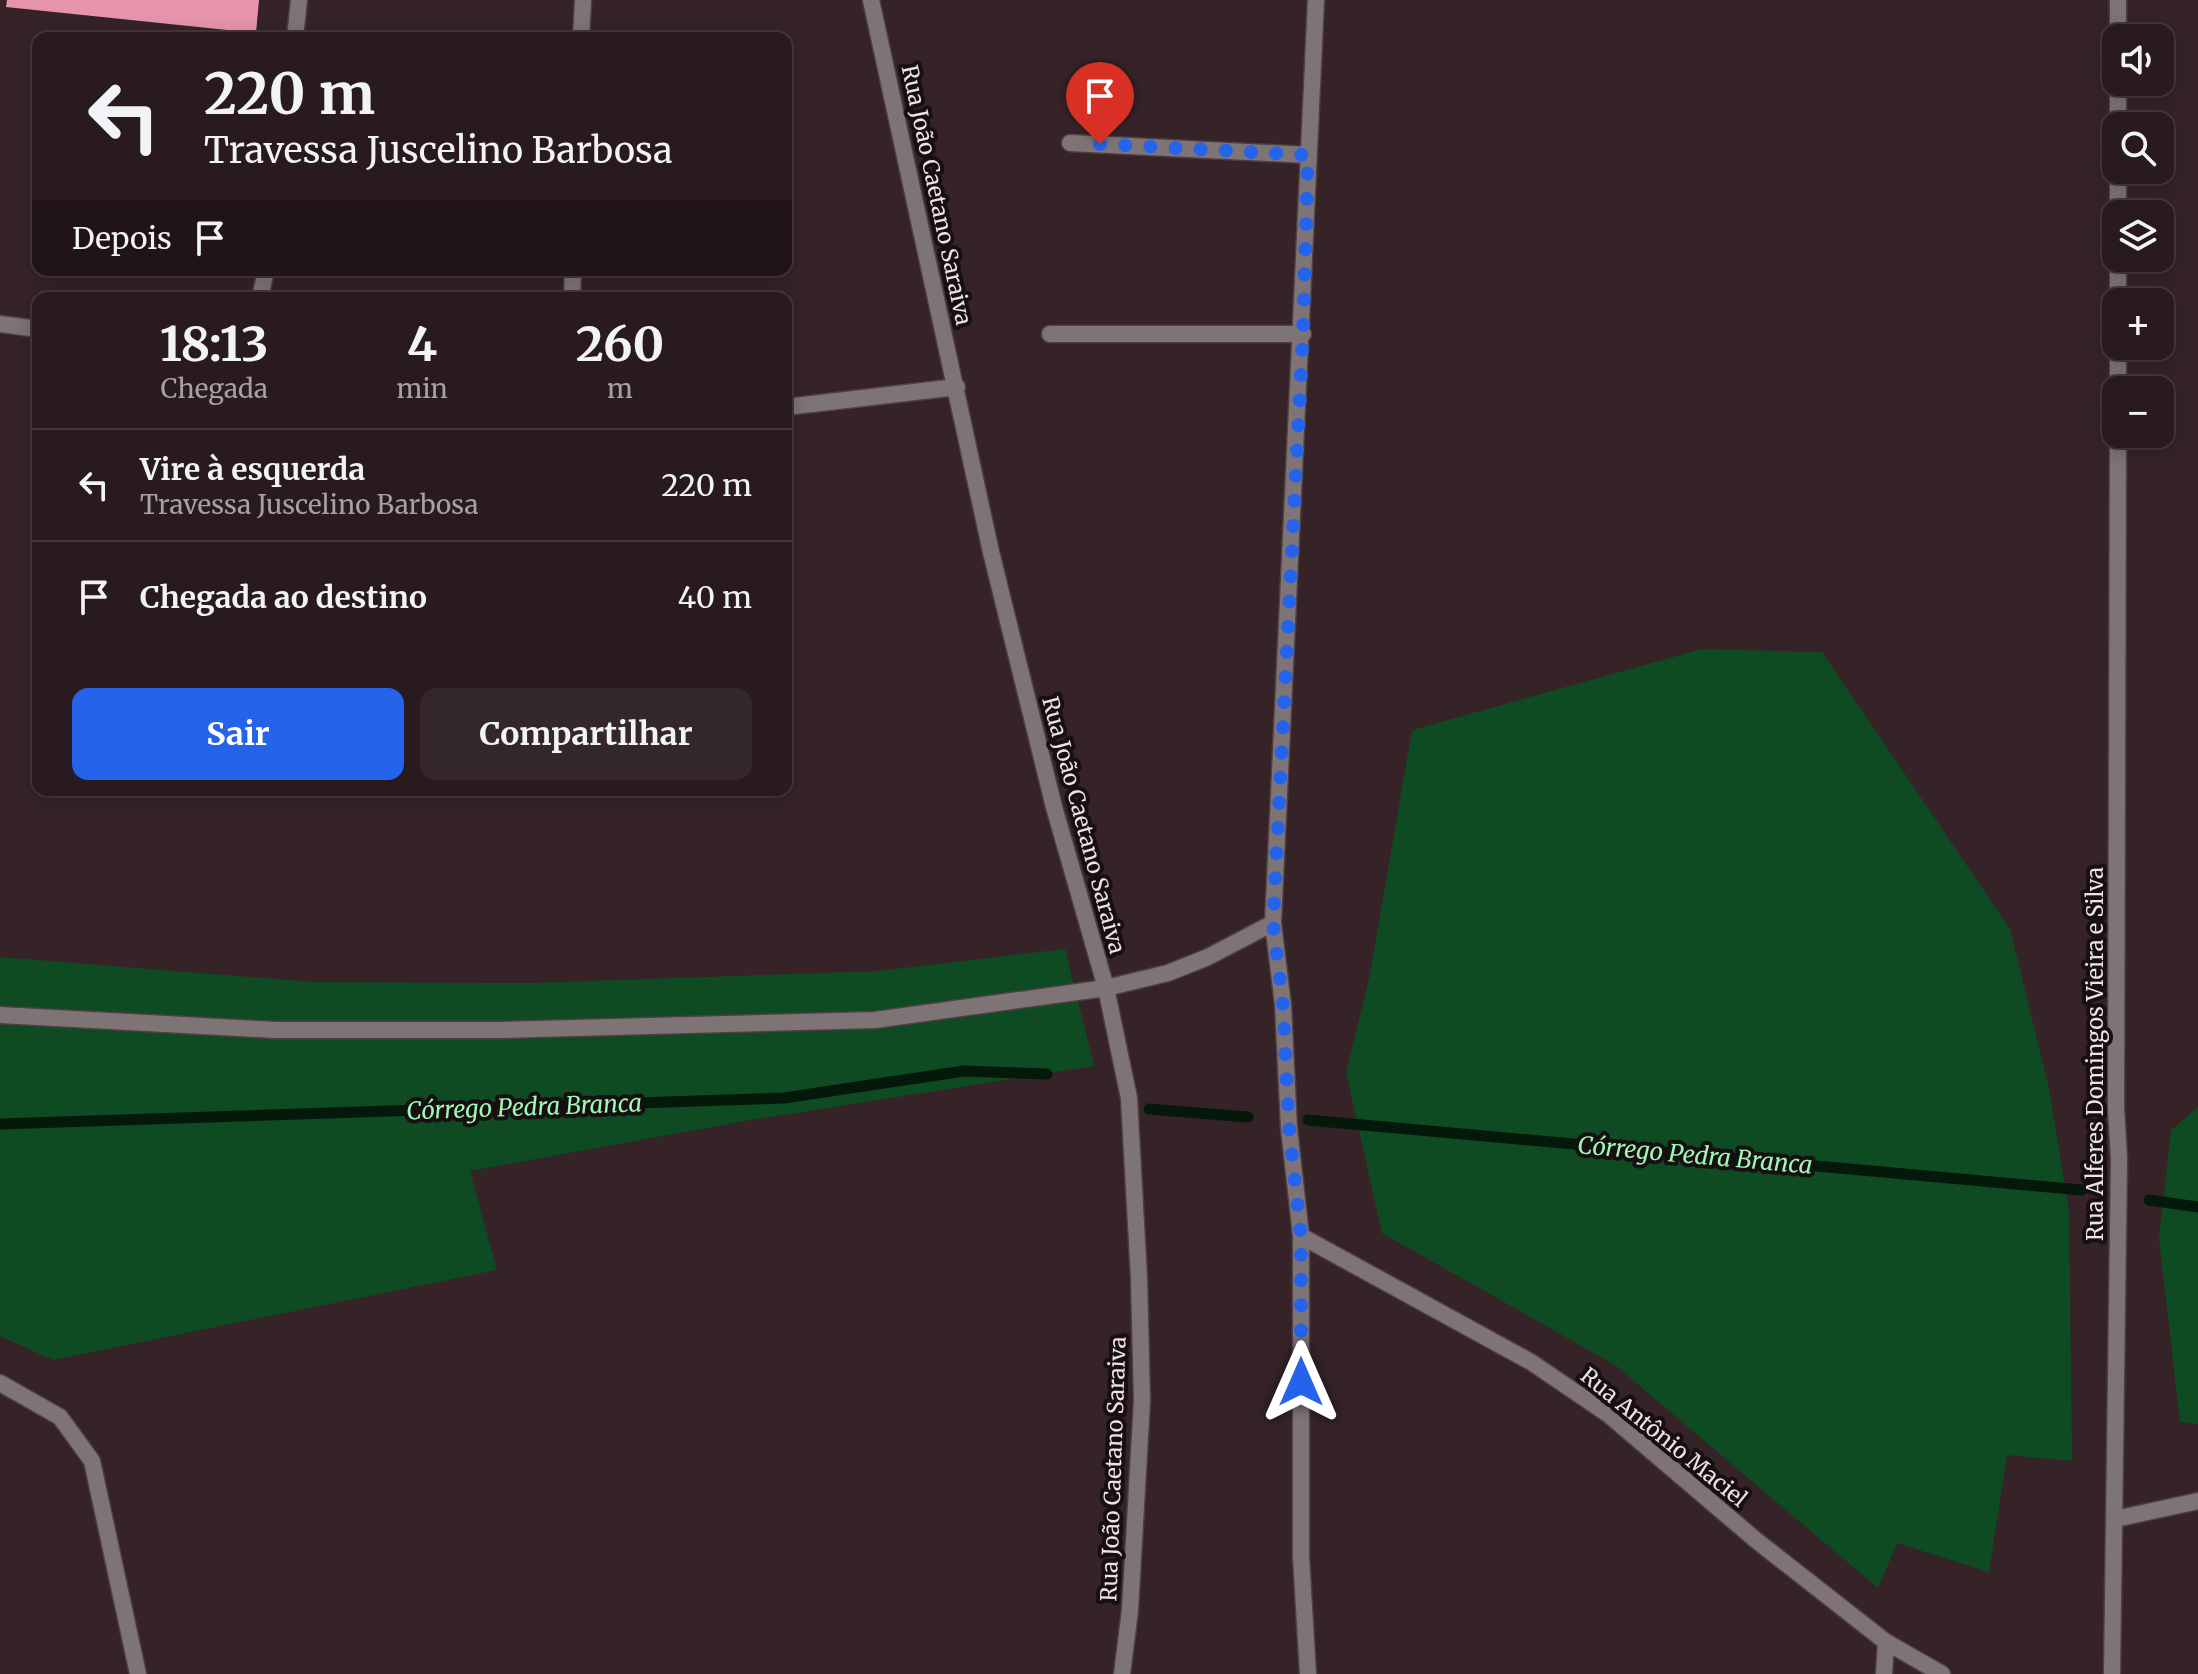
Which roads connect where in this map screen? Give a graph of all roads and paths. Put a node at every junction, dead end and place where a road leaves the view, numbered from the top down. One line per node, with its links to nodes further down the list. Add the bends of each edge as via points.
1 (299, 0): 7 (street)
2 (583, 0): 8 (street)
3 (871, 0): 15 (street, Rua João Caetano Saraiva)
4 (1316, 0): 10 (street)
5 (2118, 0): 6 (street)
6 (2118, 24)
7 (296, 32)
8 (581, 32)
9 (1070, 143): 10 (street)
10 (1308, 155): 14 (street)
11 (0, 324): 12 (street)
12 (32, 328)
13 (1050, 334): 14 (street)
14 (1303, 334): 18 (street)
15 (957, 387): 16 (street); 19 (street, Rua João Caetano Saraiva, via 1042,762)
16 (792, 406)
17 (2118, 448): 24 (street, Rua Alferes Domingos Vieira e Silva)
18 (1273, 923): 19 (street, via 1168,973); 21 (street)
19 (1106, 988): 20 (street, via 875,1020 502,1030 276,1030); 27 (street, Rua João Caetano Saraiva, via 1129,1098 1141,1339 1137,1512)
20 (0, 1015)
21 (1301, 1236): 25 (street, Rua Antônio Maciel, via 1531,1362 1609,1415); 28 (street, via 1301,1557)
22 (0, 1383): 26 (street, via 60,1417 92,1461)
23 (2198, 1501): 24 (street)
24 (2115, 1519): 31 (street, Rua Alferes Domingos Vieira e Silva)
25 (1886, 1642): 29 (street); 30 (street, Rua Antônio Maciel)
26 (138, 1674)
27 (1122, 1674)
28 (1308, 1674)
29 (1884, 1674)
30 (1942, 1674)
31 (2112, 1674)

